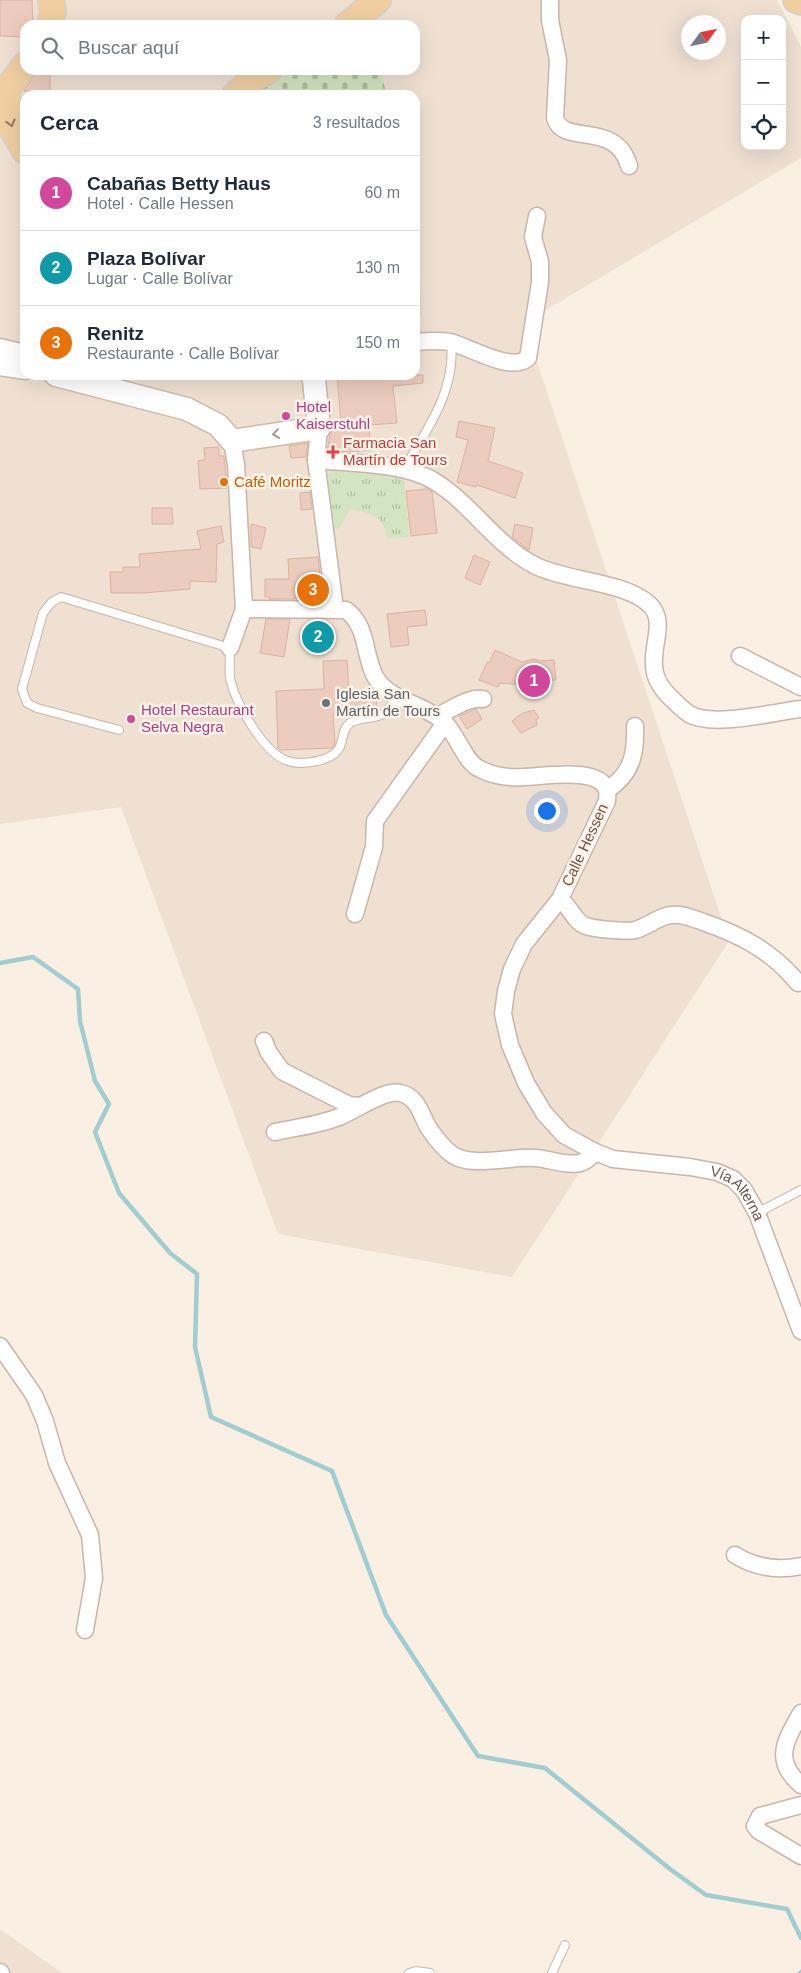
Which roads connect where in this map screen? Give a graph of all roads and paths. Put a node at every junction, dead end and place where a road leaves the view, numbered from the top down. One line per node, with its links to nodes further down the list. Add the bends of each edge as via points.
1 (51, 0): 6 (main road)
2 (378, 0): 7 (main road)
3 (550, 0): 13 (street, via 550,20 558,60 556,123 566,131 605,138 617,144)
4 (796, 0): 5 (main road)
5 (801, 2)
6 (51, 20)
7 (353, 20)
8 (20, 71): 11 (main road)
9 (259, 75): 10 (main road)
10 (240, 90)
11 (3, 93): 12 (main road, one-way to 12, via 10,126)
12 (20, 143)
13 (629, 166)
14 (537, 216): 16 (street, via 533,237 540,262 540,282 528,358 523,362 507,362)
15 (420, 342): 16 (street)
16 (450, 342): 26 (lane, via 451,369 446,388 434,418)
17 (0, 347): 18 (street)
18 (20, 353)
19 (0, 364): 20 (street)
20 (20, 367)
21 (76, 380): 24 (street, via 187,409 218,425)
22 (314, 380): 23 (street)
23 (319, 428): 24 (street, one-way to 24); 25 (street)
24 (232, 441): 27 (street)
25 (316, 460): 26 (street); 28 (street)
26 (404, 469): 34 (street, via 436,482 509,548 536,565 569,578 623,590 650,605 658,622 653,665 655,675 665,692 689,714 724,720)
27 (244, 608): 28 (street); 29 (street)
28 (335, 609): 32 (street, Calle Hessen, via 354,615 376,678)
29 (230, 648): 32 (lane, via 230,678 236,696 266,745 288,762 320,760 337,753 342,747 346,727 364,718 382,715); 37 (lane, via 61,597 52,602 43,612 22,689 27,703)
30 (740, 656): 31 (street)
31 (801, 687)
32 (397, 696): 35 (street, Calle Hessen)
33 (483, 699): 35 (street, via 469,700)
34 (801, 709)
35 (441, 719): 38 (street, Calle Hessen, via 477,768 492,775 523,778 555,774 584,776 595,778); 40 (street, via 375,821 374,846)
36 (635, 726): 38 (street, via 634,754 629,769 617,784)
37 (119, 730)
38 (607, 790): 39 (street, Calle Hessen, via 607,801)
39 (560, 899): 41 (street, via 577,920 588,926 634,931 668,915 701,921 763,949); 45 (street, Calle Hessen, via 524,944 512,969 503,1014 513,1053 544,1113 564,1135)
40 (354, 914)
41 (798, 983)
42 (264, 1041): 43 (street, via 282,1071 349,1105)
43 (360, 1106): 44 (street, via 329,1121); 45 (street, via 395,1092 407,1095 442,1144 453,1155 470,1160 514,1157 568,1164 581,1163)
44 (275, 1132)
45 (595, 1152): 47 (street, Vía Alterna, via 614,1159 717,1172 733,1179)
46 (801, 1190): 47 (lane)
47 (758, 1213): 48 (street, Vía Alterna)
48 (801, 1331)
49 (0, 1346): 52 (street, via 34,1395 57,1464 90,1536 94,1578)
50 (736, 1555): 51 (street, via 752,1564 772,1569)
51 (801, 1566)
52 (85, 1630)
53 (801, 1712): 54 (street, via 788,1737 784,1757 790,1774)
54 (801, 1784)
55 (801, 1805): 56 (street, via 760,1816 755,1826)
56 (801, 1856)
57 (565, 1945): 60 (lane)
58 (408, 1973): 59 (lane)
59 (430, 1973)
60 (552, 1973)

